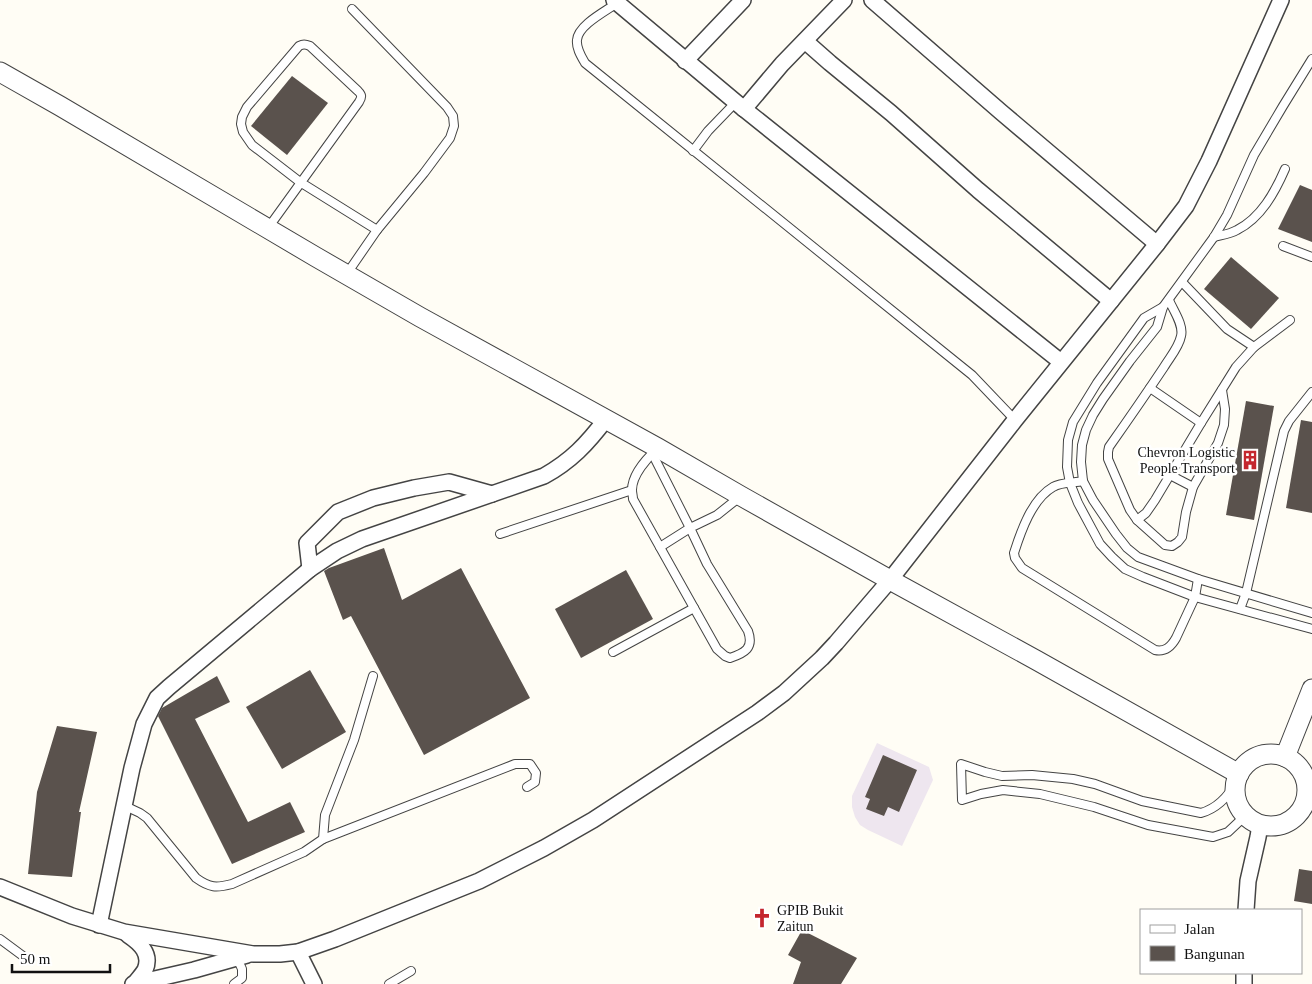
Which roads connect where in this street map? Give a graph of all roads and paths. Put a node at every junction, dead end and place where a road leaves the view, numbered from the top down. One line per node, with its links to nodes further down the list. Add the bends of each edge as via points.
1 (743, 0): 9 (street)
2 (844, 0): 7 (street)
3 (872, 0): 18 (street)
4 (1281, 0): 18 (street, via 1198,183 1186,206)
5 (617, 1): 9 (street); 12 (lane, via 582,28 576,38 578,51 585,63)
6 (352, 9): 16 (lane, via 454,116 450,138)
7 (805, 41): 11 (street); 23 (street)
8 (1312, 59): 17 (lane, via 1254,156)
9 (685, 60): 11 (street)
10 (0, 72): 15 (street)
11 (739, 106): 12 (lane, via 708,131); 27 (street)
12 (693, 151): 32 (lane, via 972,375)
13 (1285, 168): 17 (lane, via 1267,204 1253,219 1236,231)
14 (300, 182): 14 (lane, via 252,145 241,124 247,108 299,46 306,44 362,97); 15 (lane); 16 (lane)
15 (267, 228): 21 (street)
16 (377, 230): 21 (lane)
17 (1214, 237): 22 (lane)
18 (1157, 244): 23 (street)
19 (1283, 246): 20 (lane)
20 (1312, 257)
21 (346, 275): 31 (street)
22 (1182, 282): 24 (lane); 26 (lane, via 1227,329)
23 (1111, 301): 27 (street)
24 (1166, 304): 28 (lane, via 1180,322 1182,336); 36 (lane, via 1157,327 1103,399 1086,430 1082,445); 37 (lane, via 1144,318 1073,422 1066,467)
25 (1290, 320): 26 (lane)
26 (1254, 347): 29 (lane)
27 (1061, 362): 32 (street)
28 (1150, 388): 33 (lane); 42 (lane, via 1108,452 1111,469)
29 (1222, 390): 33 (lane); 38 (lane, via 1224,425)
30 (1312, 392): 51 (lane, via 1284,431)
31 (606, 419): 34 (street); 40 (street, via 590,440 558,468)
32 (1015, 420): 50 (street)
33 (1201, 423): 35 (lane)
34 (655, 450): 39 (lane, via 640,469); 41 (street); 44 (lane)
35 (1170, 475): 38 (lane); 42 (lane, via 1156,500)
36 (1083, 481): 37 (lane); 43 (lane)
37 (1070, 483): 46 (lane); 52 (lane, via 1054,486 1043,495 1026,522 1014,553 1022,568 1155,650 1167,649 1173,644)
38 (1193, 487): 42 (lane, via 1182,537 1172,546 1164,545)
39 (632, 490): 45 (lane); 47 (lane, via 633,499)
40 (492, 494): 48 (street, via 362,539 336,551); 48 (street, via 449,482 373,498 338,512 308,542)
41 (741, 496): 44 (lane, via 716,515); 50 (street)
42 (1138, 520)
43 (1109, 525): 46 (lane); 49 (lane, via 1138,557)
44 (690, 528): 47 (lane); 53 (lane, via 707,564 751,637 747,649 740,655 726,656 717,649)
45 (500, 534)
46 (1095, 535): 52 (lane, via 1125,569)
47 (660, 548): 53 (lane)
48 (310, 569): 65 (street, via 157,698 144,724)
49 (1198, 579): 51 (lane); 52 (lane)
50 (890, 580): 62 (street, via 1036,660); 74 (street, via 836,643 784,693 593,820 479,881)
51 (1246, 593): 54 (lane); 55 (lane)
52 (1195, 597): 54 (lane)
53 (694, 608): 57 (lane)
54 (1240, 609): 56 (lane)
55 (1312, 613)
56 (1312, 629)
57 (613, 652)
58 (373, 676): 68 (lane, via 354,740 325,815)
59 (1312, 688): 60 (street)
60 (1285, 757): 62 (street, via 1274,754 1254,759 1245,765); 66 (street, via 1300,768 1305,777)
61 (1002, 776): 62 (lane, via 1073,779 1142,802 1201,813 1222,802); 64 (lane); 64 (lane, via 961,764 962,800)
62 (1237, 778): 67 (street, via 1235,794 1238,806)
63 (527, 787): 68 (lane, via 536,782 536,773 530,764 515,764)
64 (1003, 790): 67 (lane, via 1040,794 1148,825 1213,837)
65 (124, 805): 68 (lane, via 147,818 196,878 212,887 232,884 304,852); 71 (street)
66 (1308, 808): 67 (street, via 1280,825 1270,826)
67 (1253, 820): 70 (street, via 1258,837 1248,881)
68 (323, 839)
69 (0, 887): 71 (street)
70 (1246, 909)
71 (99, 925): 72 (street)
72 (124, 932): 75 (street); 79 (street, via 146,952 145,970)
73 (0, 939): 77 (lane)
74 (298, 952): 75 (street); 81 (street)
75 (253, 954): 76 (street)
76 (237, 958): 79 (street); 80 (lane, via 242,978)
77 (27, 959)
78 (411, 971): 82 (lane)
79 (134, 984)
80 (234, 984)
81 (314, 984)
82 (389, 984)

